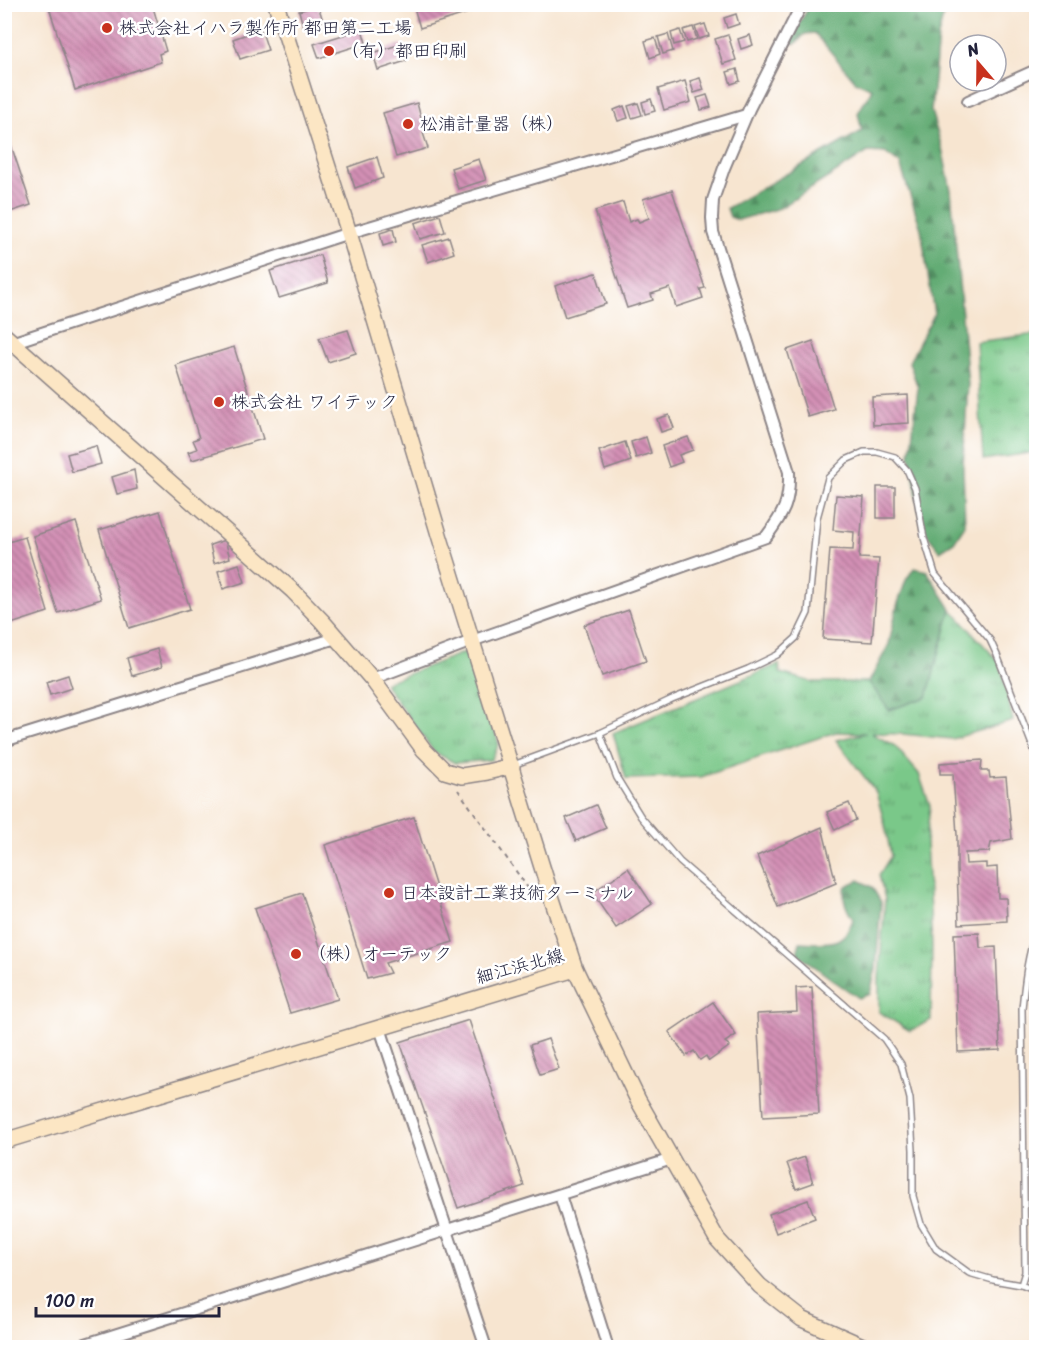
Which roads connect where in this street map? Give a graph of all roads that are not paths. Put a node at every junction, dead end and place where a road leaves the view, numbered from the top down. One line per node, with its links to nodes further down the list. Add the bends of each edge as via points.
1 (276, 4): 6 (street)
2 (802, 4): 5 (street)
3 (1036, 70): 4 (street)
4 (968, 101)
5 (746, 115): 6 (street); 9 (street, via 713,200 713,232 789,472 786,506 766,537)
6 (349, 233): 7 (street); 9 (street)
7 (7, 341): 8 (street, via 293,591)
8 (336, 638): 10 (street); 12 (street)
9 (472, 641): 10 (street); 14 (street)
10 (372, 679): 14 (street, via 424,750 445,771 462,776)
11 (600, 733): 13 (lane, via 777,655 796,638 808,613 817,518 828,478 846,460 864,452 877,452 895,457 907,470 915,488 935,574 990,640); 14 (lane); 22 (lane, via 617,778 640,817 680,862 884,1039 901,1064 910,1099 913,1197 921,1224 936,1249 969,1273)
12 (4, 741)
13 (1036, 755)
14 (512, 766): 16 (street)
15 (1036, 932): 22 (lane, via 1022,1008)
16 (575, 969): 17 (street, 細江浜北線); 19 (street, 細江浜北線, via 638,1100)
17 (380, 1028): 18 (street, 細江浜北線); 21 (street)
18 (4, 1141)
19 (672, 1159): 20 (street); 27 (street, 細江浜北線, via 717,1239 760,1286 802,1319)
20 (560, 1194): 21 (street); 26 (street)
21 (448, 1230): 24 (street); 25 (street)
22 (1022, 1285): 23 (lane)
23 (1036, 1291)
24 (73, 1347)
25 (486, 1347)
26 (608, 1347)
27 (867, 1347)

